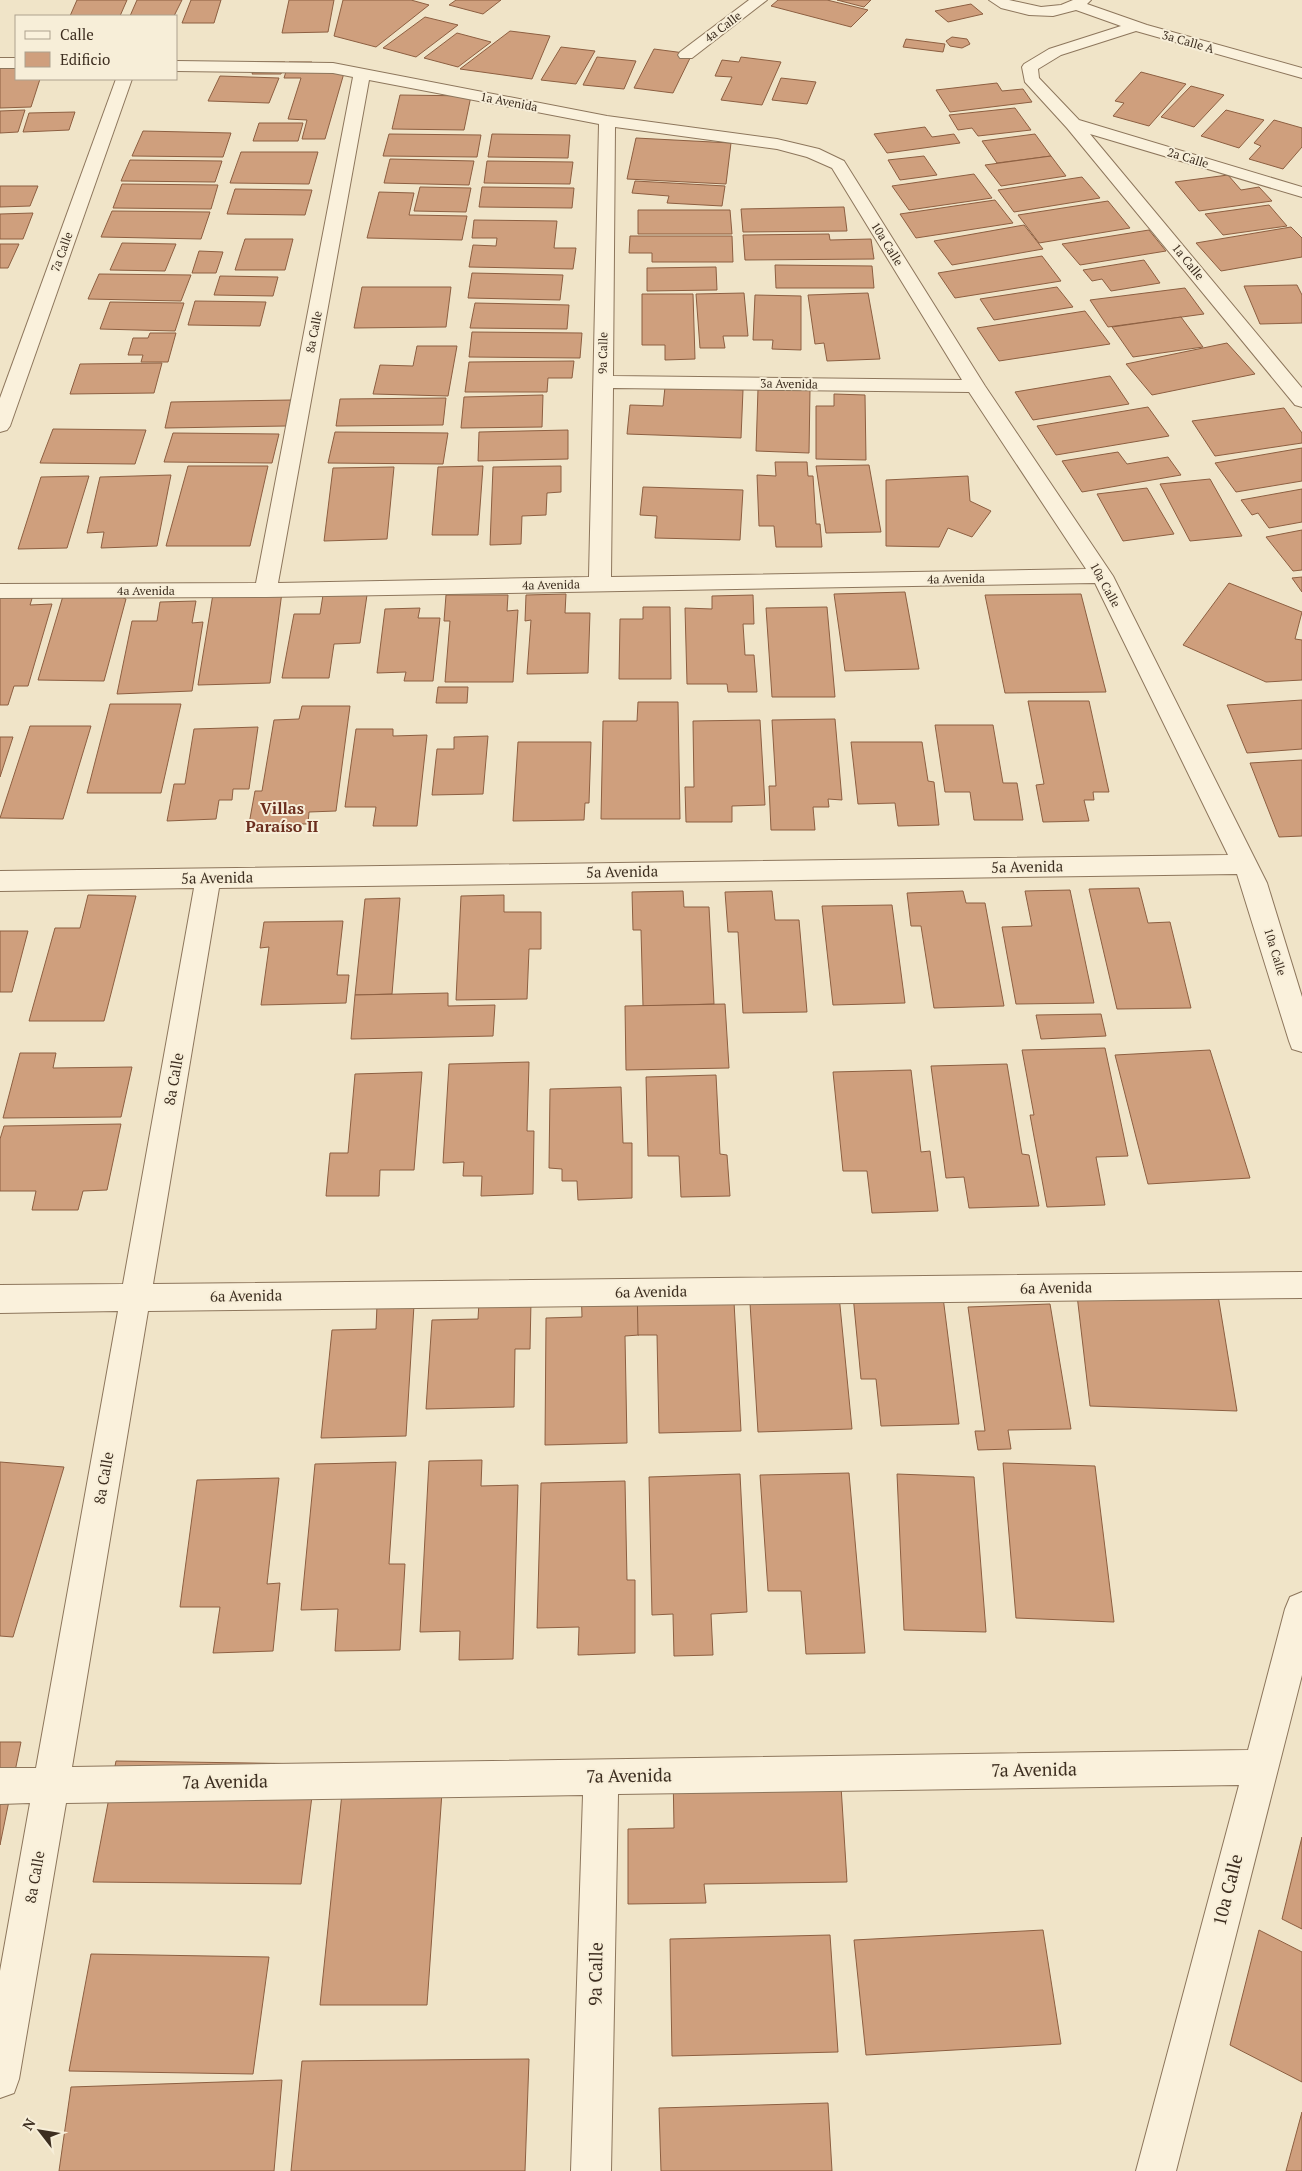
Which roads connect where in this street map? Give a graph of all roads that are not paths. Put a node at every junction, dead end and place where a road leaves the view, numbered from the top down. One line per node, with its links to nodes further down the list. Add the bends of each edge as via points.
1 (759, 0): 5 (street, 4a Calle)
2 (997, 0): 3 (street, via 1018,8 1042,11 1062,10)
3 (1080, 2): 4 (street, 3a Calle A)
4 (1136, 26): 9 (street, 3a Calle A); 13 (street, 1a Calle, via 1055,52 1030,67 1031,79)
5 (686, 55)
6 (0, 63): 7 (street)
7 (15, 63)
8 (178, 66): 10 (street, 1a Avenida, via 333,68)
9 (1302, 73)
10 (362, 74): 12 (street, 1a Avenida); 24 (street, 8a Calle)
11 (124, 80): 21 (street, 7a Calle)
12 (607, 121): 14 (street, 1a Avenida, via 777,144 813,153); 18 (street, 9a Calle)
13 (1073, 124): 15 (street, 2a Calle); 17 (street, 1a Calle)
14 (838, 165): 19 (street, 10a Calle)
15 (1302, 192)
16 (1302, 367): 17 (street)
17 (1276, 370): 20 (street, 1a Calle)
18 (603, 382): 19 (street, 3a Avenida); 23 (street, 9a Calle)
19 (975, 386): 22 (street, 10a Calle)
20 (1302, 401)
21 (0, 426)
22 (1102, 576): 23 (street, 4a Avenida); 26 (street, 10a Calle)
23 (600, 584): 24 (street, 4a Avenida)
24 (266, 590): 25 (street, 4a Avenida)
25 (0, 591)
26 (1245, 864): 27 (street, 5a Avenida); 29 (street, 10a Calle, via 1254,883)
27 (208, 878): 28 (street, 5a Avenida); 31 (street, 8a Calle)
28 (0, 881)
29 (1302, 1041)
30 (1302, 1285): 31 (street, 6a Avenida)
31 (136, 1297): 32 (street, 6a Avenida); 36 (street, 8a Calle)
32 (0, 1299)
33 (1302, 1609): 34 (street, 10a Calle)
34 (1259, 1767): 35 (street, 7a Avenida); 40 (street, 10a Calle)
35 (601, 1777): 36 (street, 7a Avenida); 39 (street, 9a Calle)
36 (51, 1785): 37 (street, 7a Avenida); 38 (street, 8a Calle)
37 (0, 1786)
38 (0, 2079)
39 (591, 2171)
40 (1156, 2171)

